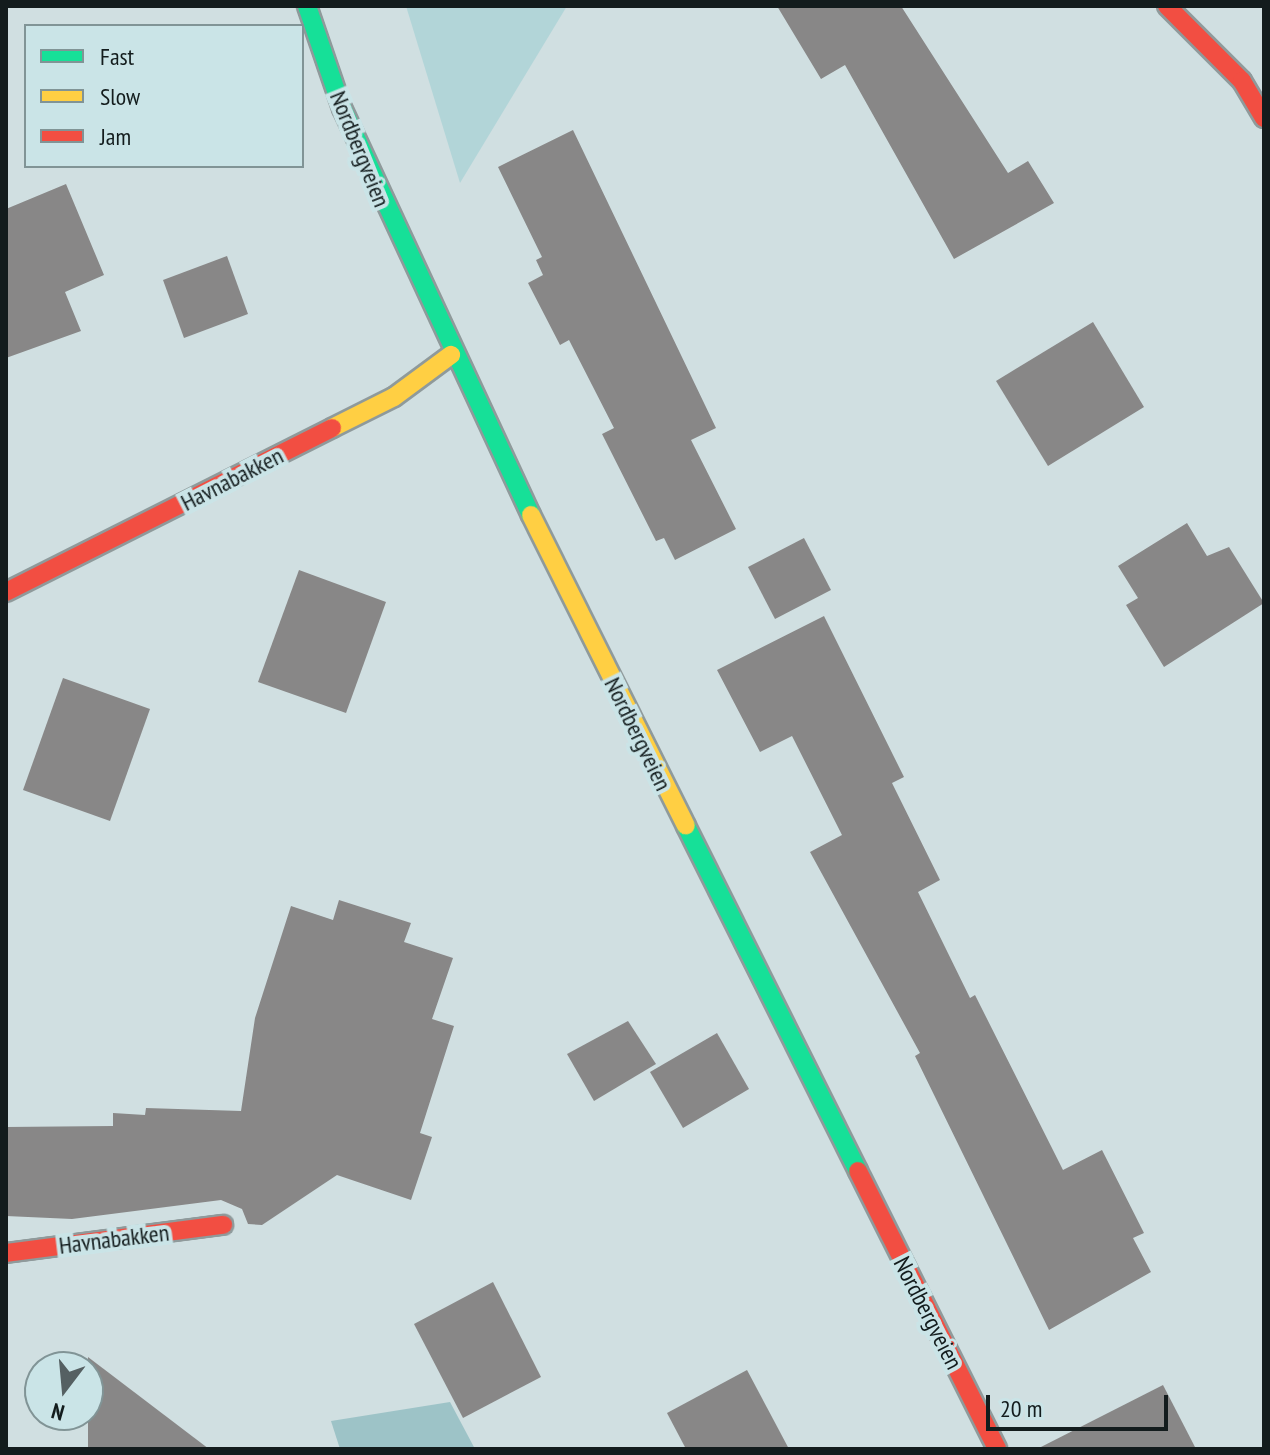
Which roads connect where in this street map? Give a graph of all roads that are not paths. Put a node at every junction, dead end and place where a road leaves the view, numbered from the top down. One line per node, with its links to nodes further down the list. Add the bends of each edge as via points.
1 (307, 6): 4 (street, Nordbergveien, via 359,149)
2 (1167, 6): 3 (street, via 1242,81)
3 (1264, 118)
4 (451, 355): 5 (street, Havnabakken, via 394,397); 8 (street, Nordbergveien)
5 (6, 592)
6 (223, 1225): 7 (street, Havnabakken)
7 (6, 1253)
8 (997, 1449)

